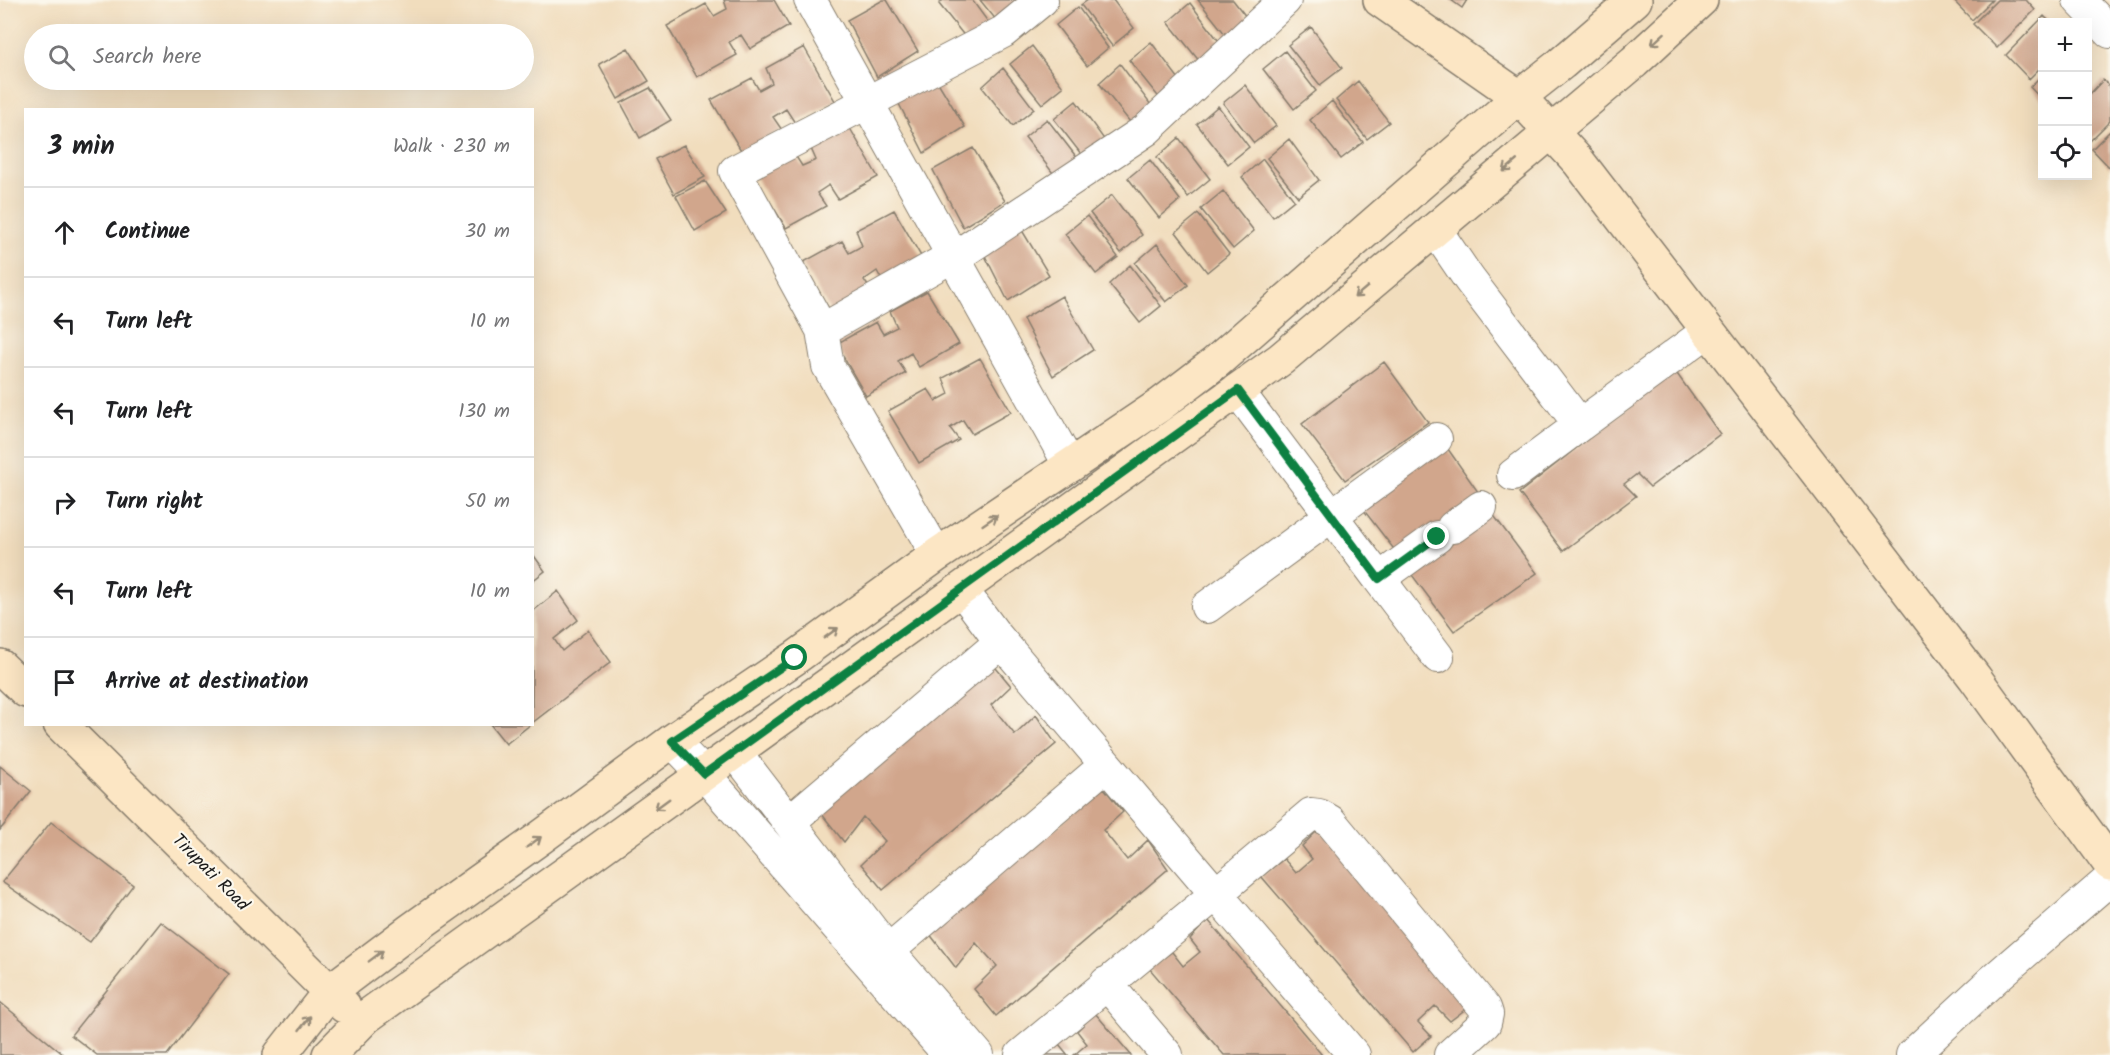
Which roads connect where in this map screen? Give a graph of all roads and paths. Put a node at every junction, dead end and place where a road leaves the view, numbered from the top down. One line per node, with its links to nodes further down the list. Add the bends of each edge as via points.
1 (810, 0): 10 (street)
2 (1042, 0): 10 (street, via 1003,32)
3 (1285, 0): 13 (street, via 1146,130)
4 (1380, 0): 9 (street)
5 (1635, 0): 9 (street)
6 (1701, 0): 11 (street, one-way to 11)
7 (2079, 0): 8 (street)
8 (2110, 32)
9 (1519, 97): 11 (street); 19 (street, via 1215,363)
10 (868, 103): 13 (street); 14 (street, via 735,171)
11 (1551, 132): 12 (street, one-way to 12); 15 (street, via 1578,161)
12 (1435, 229): 16 (street, one-way to 16, via 1281,359); 17 (street)
13 (955, 257): 14 (street); 19 (street)
14 (822, 330): 23 (street, via 828,366)
15 (1708, 331): 17 (street); 37 (street, via 1975,678)
16 (1238, 390): 22 (street); 25 (street)
17 (1580, 425): 20 (street)
18 (1436, 440): 22 (street)
19 (1070, 466): 23 (street, one-way to 19)
20 (1513, 475)
21 (1481, 507): 24 (street)
22 (1331, 517): 24 (street); 26 (street)
23 (937, 555): 32 (street, one-way to 23)
24 (1379, 579): 28 (street)
25 (962, 590): 27 (street); 33 (street)
26 (1207, 607)
27 (1001, 642): 34 (street); 36 (street)
28 (1438, 657)
29 (0, 666): 30 (street)
30 (24, 689)
31 (62, 726): 42 (street, Tirupati Road)
32 (672, 741): 35 (street); 42 (street, one-way to 32)
33 (735, 752): 35 (street); 36 (street)
34 (1106, 765): 39 (street); 40 (street)
35 (704, 774): 43 (street, one-way to 43); 46 (street)
36 (789, 822): 40 (street)
37 (2110, 864)
38 (2110, 879): 52 (street)
39 (1216, 894): 41 (street); 50 (street); 51 (street, via 1311,814 1330,821 1485,1008 1485,1023)
40 (888, 951): 47 (street)
41 (1106, 983): 48 (street); 49 (street)
42 (330, 991): 43 (street, Tirupati Road); 44 (street, one-way to 42)
43 (361, 1022): 45 (street)
44 (280, 1055)
45 (328, 1055)
46 (949, 1055)
47 (978, 1055)
48 (1021, 1055)
49 (1167, 1055)
50 (1354, 1055)
51 (1450, 1055)
52 (1912, 1055)

